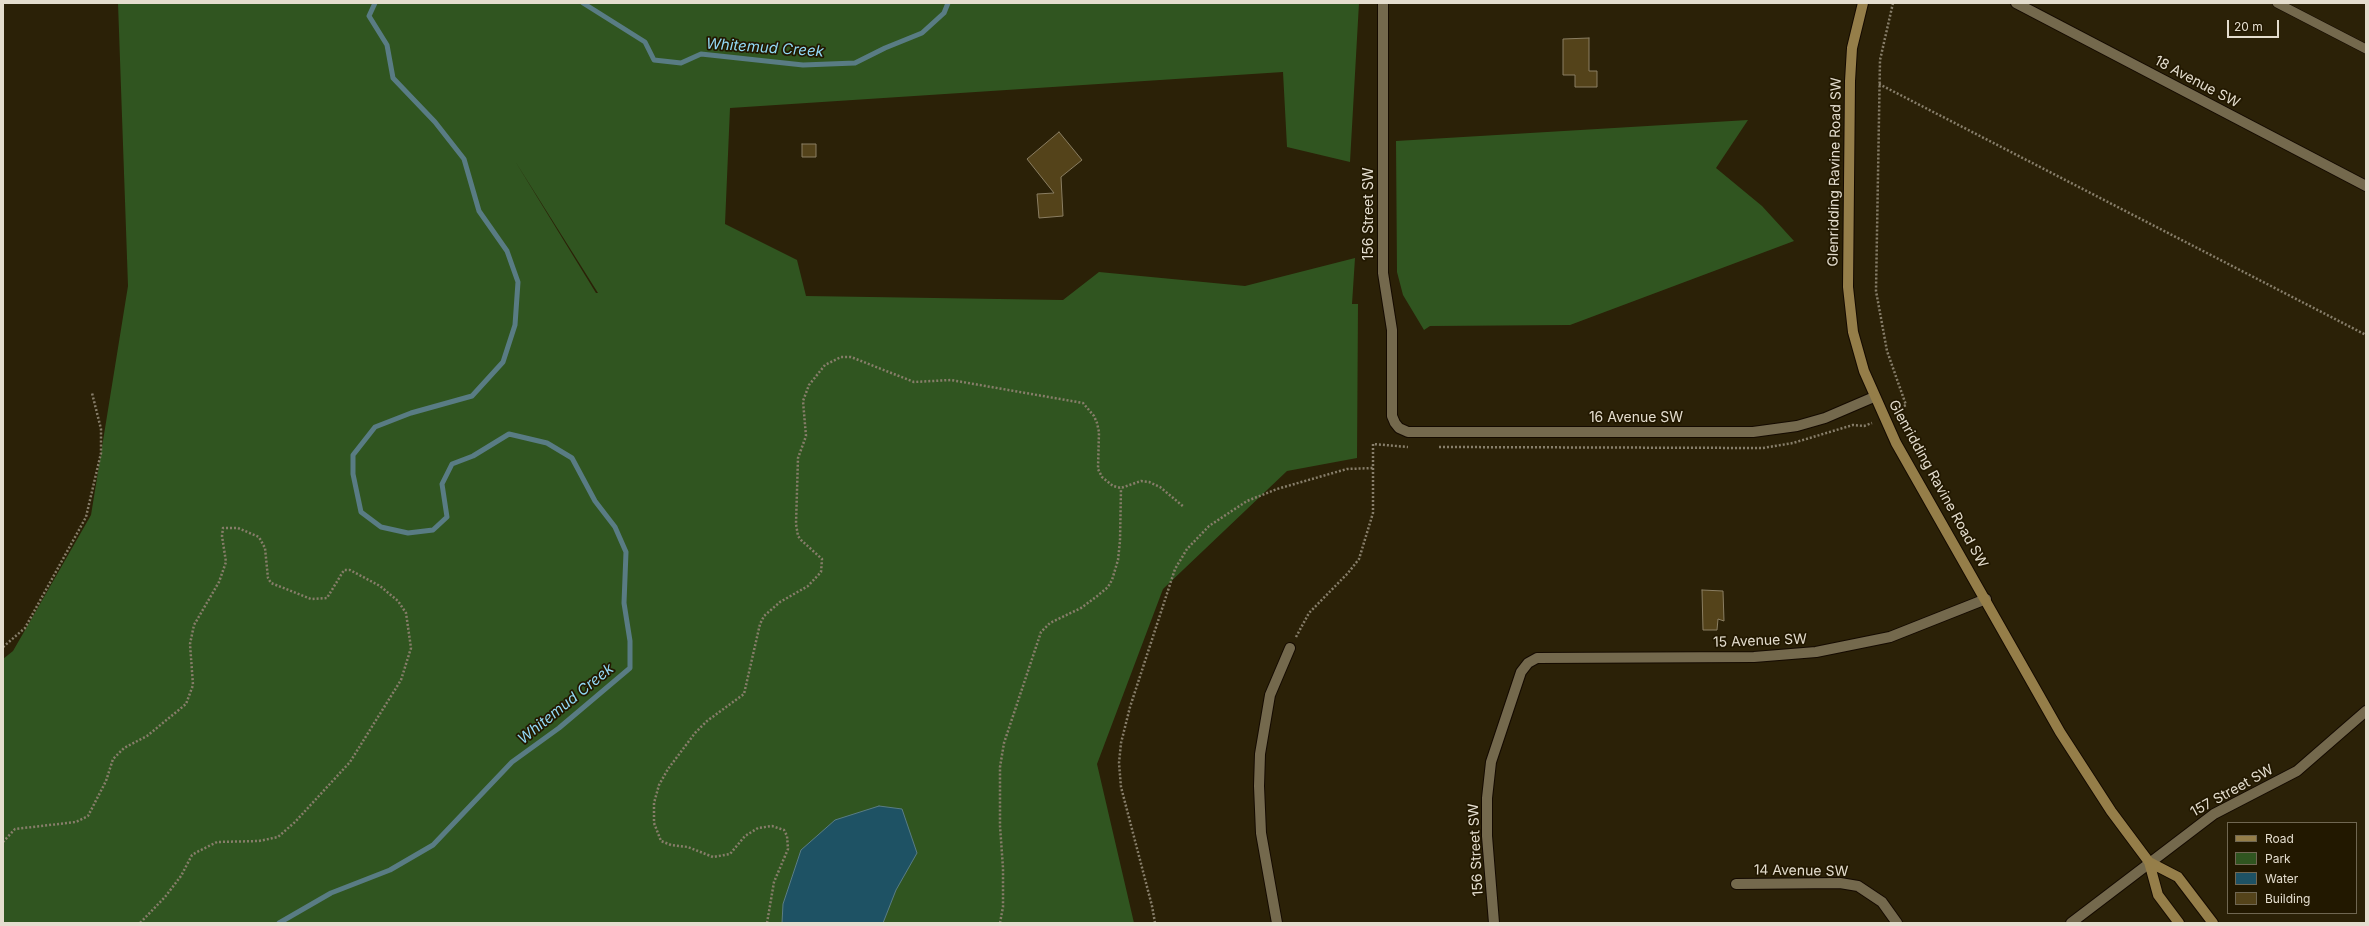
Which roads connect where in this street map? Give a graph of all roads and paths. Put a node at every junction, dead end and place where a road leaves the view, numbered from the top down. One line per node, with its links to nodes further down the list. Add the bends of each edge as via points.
1 (1383, 3): 13 (street, 156 Street SW, via 1383,273 1392,330 1392,416)
2 (1863, 3): 11 (street, Glenridding Ravine Road SW, via 1852,48 1850,81 1848,286 1853,332)
3 (1893, 3): 7 (path, via 1880,60)
4 (2016, 3): 8 (street, 18 Avenue SW)
5 (2277, 3): 6 (lane)
6 (2366, 50)
7 (1879, 84): 9 (path); 12 (path, via 1876,291 1887,351)
8 (2366, 186)
9 (2366, 335)
10 (92, 393): 21 (path, via 101,429 101,454 86,517 25,628)
11 (1874, 397): 13 (street, 16 Avenue SW, via 1811,422 1753,432 1408,432); 20 (street, Glenridding Ravine Road SW, via 1896,443)
12 (1906, 405)
13 (1395, 423)
14 (1864, 426): 16 (path, via 1853,425 1819,437 1763,448)
15 (1411, 447): 17 (path, via 1373,444)
16 (1435, 447)
17 (1373, 468): 22 (path, via 1373,513 1359,559 1309,614); 31 (path, via 1335,472 1277,489 1247,501 1205,530 1187,549 1175,569 1130,707 1119,763 1122,787)
18 (1121, 488): 19 (path, via 1149,482 1160,487); 29 (path, via 1113,486 1100,474 1097,423 1089,408 1075,400 951,380 914,382 851,357 841,357 832,361 815,375 803,402 806,436 798,458 796,524 798,536 822,559 821,572 808,586 780,602 764,616 744,694 695,733 668,769 659,785 654,803 654,824 661,841 688,847 713,857 730,854 745,836 758,828 772,826 784,830 788,849 774,882); 30 (path, via 1120,541 1112,580 1081,608 1050,623 1041,632 1004,743 1000,767 1003,876)
19 (1184, 507)
20 (1986, 599): 23 (street, 15 Avenue SW, via 1890,638 1816,652 1754,656 1537,658); 26 (street, Glenridding Ravine Road SW, via 2080,765)
21 (3, 648)
22 (1290, 648): 32 (street, via 1270,695 1260,754 1261,833)
23 (1528, 663): 33 (street, 156 Street SW, via 1521,672 1491,762 1487,798 1487,836)
24 (2366, 711): 26 (street, 157 Street SW, via 2297,771 2214,814)
25 (3, 842): 28 (path, via 19,828 76,822 88,816 106,781 113,759 124,748 147,736 186,704 193,685 190,644 194,625 219,582 226,562 223,528 238,528 259,537 265,548 268,578 271,583 304,596 318,600 327,598 344,570 350,570 380,586 398,601 406,613 411,648 401,680 350,762 278,837 259,841 217,842 192,855 181,876 165,897)
26 (2149, 862): 35 (street, 157 Street SW); 36 (street, via 2158,895); 37 (street, via 2178,877)
27 (1736, 884): 34 (street, 14 Avenue SW, via 1840,883 1858,886 1882,902)
28 (140, 923)
29 (767, 923)
30 (1000, 923)
31 (1155, 923)
32 (1277, 923)
33 (1494, 923)
34 (1897, 923)
35 (2071, 923)
36 (2179, 923)
37 (2213, 923)

